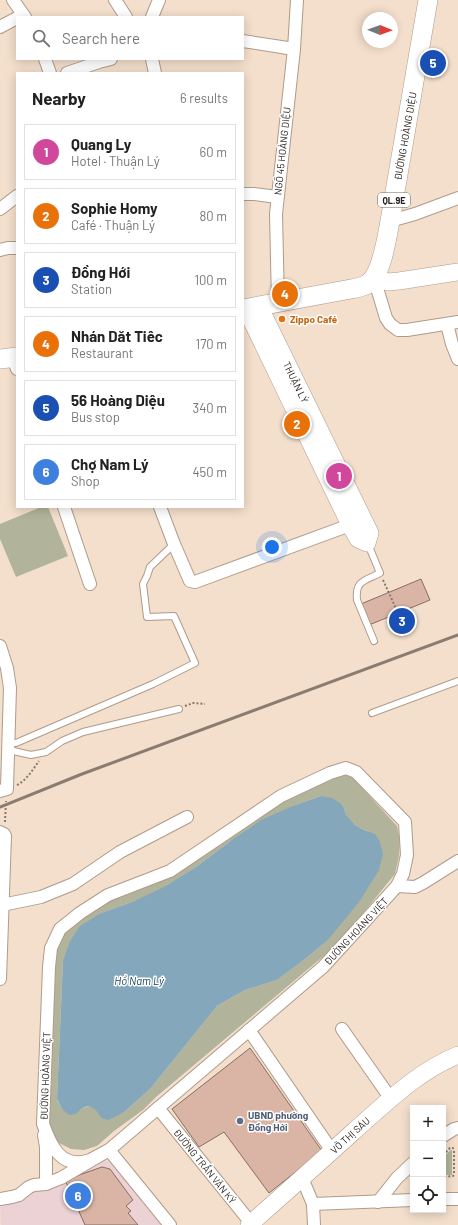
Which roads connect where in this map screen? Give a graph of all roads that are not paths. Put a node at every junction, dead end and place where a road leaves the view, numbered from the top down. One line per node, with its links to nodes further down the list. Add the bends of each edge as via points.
1 (13, 0): 6 (street)
2 (116, 0): 7 (street)
3 (159, 0): 8 (street)
4 (297, 0): 12 (street, NGÕ 45 HOÀNG DIỆU)
5 (428, 0): 24 (main road, ĐƯỜNG HOÀNG DIỆU / QL.9E)
6 (21, 16)
7 (125, 16)
8 (152, 16)
9 (16, 19): 10 (street)
10 (0, 27)
11 (244, 42): 12 (street)
12 (294, 49): 21 (street, NGÕ 45 HOÀNG DIỆU)
13 (45, 60): 16 (street)
14 (107, 60): 17 (street)
15 (152, 60): 18 (street)
16 (50, 72)
17 (70, 72)
18 (155, 72)
19 (244, 194): 21 (street)
20 (16, 197): 23 (street)
21 (277, 197): 29 (street, NGÕ 45 HOÀNG DIỆU)
22 (458, 198): 24 (street)
23 (0, 209)
24 (390, 221): 28 (main road, ĐƯỜNG HOÀNG DIỆU / QL.9E, via 384,251)
25 (16, 248): 26 (street)
26 (0, 250)
27 (458, 272): 28 (street, via 388,282)
28 (374, 278): 29 (main road, via 363,286); 31 (street, via 386,318 398,330)
29 (278, 303): 30 (main road)
30 (249, 308): 35 (street, THUẬN LÝ); 36 (street, THUẬN LÝ, via 370,533)
31 (453, 323): 32 (street, via 452,344)
32 (458, 359)
33 (64, 508): 38 (street)
34 (160, 508): 37 (street)
35 (350, 525): 36 (street, THUẬN LÝ, via 358,539); 37 (street, via 195,582 190,581)
36 (367, 543): 39 (lane, via 380,573 360,583 357,600)
37 (174, 544): 44 (lane, via 150,567 143,584 147,617 174,616 195,663)
38 (90, 584)
39 (374, 641)
40 (0, 646): 44 (street, via 10,688)
41 (458, 681): 43 (lane)
42 (179, 709): 44 (lane, via 87,731 62,741 46,752 31,754)
43 (372, 713)
44 (9, 747): 45 (street)
45 (3, 790)
46 (187, 817): 50 (street, via 120,852 73,884 41,897)
47 (2, 833): 50 (street, via 5,836)
48 (458, 861): 49 (street, via 415,887)
49 (397, 886): 53 (street, ĐƯỜNG HOÀNG VIỆT, via 323,966); 57 (street, ĐƯỜNG HOÀNG VIỆT, via 403,874 407,855 405,822 356,772 346,768 281,796 170,871 108,894 60,929 51,948)
50 (2, 905): 51 (street)
51 (0, 979)
52 (342, 1028): 55 (street)
53 (249, 1030): 56 (street, ĐƯỜNG HOÀNG VIỆT); 61 (street)
54 (458, 1055): 55 (street, VÕ THỊ SÁU, via 426,1071)
55 (391, 1099): 61 (street, VÕ THỊ SÁU)
56 (158, 1108): 60 (street, ĐƯỜNG HOÀNG VIỆT); 71 (street, ĐƯỜNG TRẦN VĂN KÝ)
57 (43, 1124): 60 (street, ĐƯỜNG HOÀNG VIỆT, via 49,1142 66,1160 90,1160); 64 (street)
58 (458, 1128): 59 (street)
59 (446, 1134)
60 (109, 1150): 64 (street); 72 (street)
61 (332, 1152): 63 (street, VÕ THỊ SÁU)
62 (410, 1166): 69 (street)
63 (302, 1178): 70 (street); 71 (street, VÕ THỊ SÁU)
64 (46, 1184): 65 (street, via 34,1185 19,1195)
65 (0, 1199)
66 (446, 1199): 67 (street)
67 (458, 1199)
68 (410, 1200): 69 (street)
69 (378, 1202): 70 (street)
70 (313, 1204): 73 (street)
71 (250, 1224)
72 (170, 1225)
73 (314, 1225)

